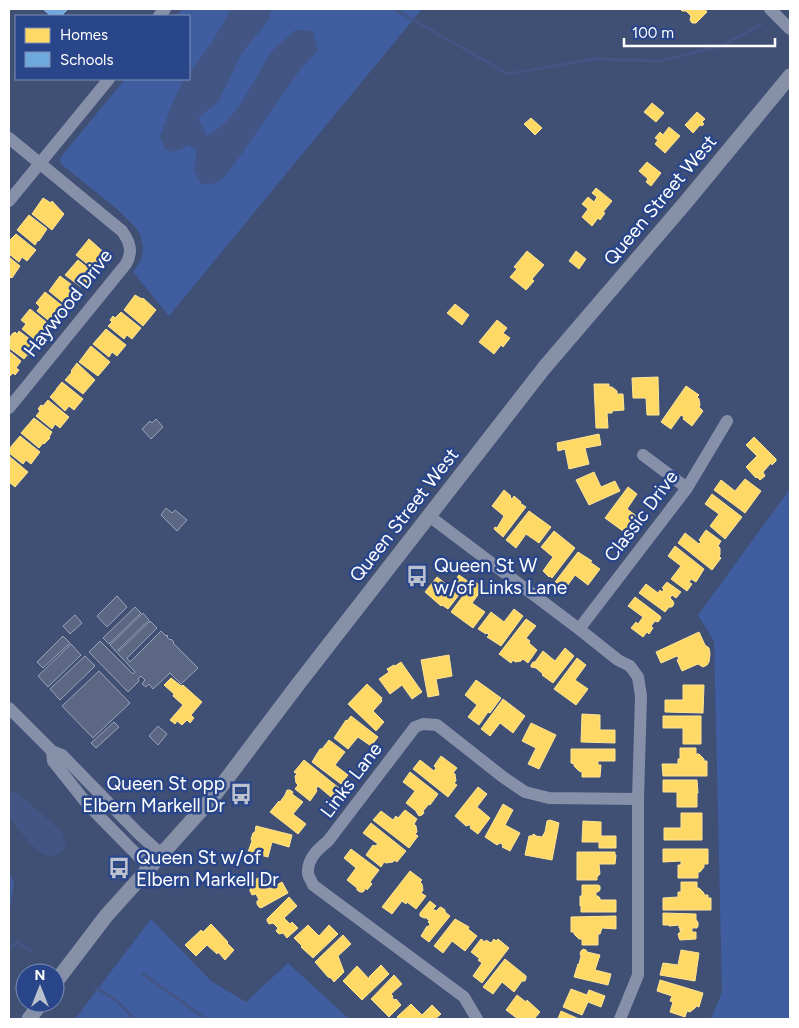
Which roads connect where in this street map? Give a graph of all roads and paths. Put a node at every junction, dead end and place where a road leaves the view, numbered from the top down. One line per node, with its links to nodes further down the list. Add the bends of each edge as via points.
1 (770, 9): 2 (street)
2 (790, 29)
3 (790, 76): 12 (main road, Queen Street West, via 544,368)
4 (108, 80): 6 (street)
5 (9, 138): 6 (street, Haywood Drive)
6 (40, 163): 7 (street); 8 (street, Haywood Drive, via 122,231 130,248 126,264)
7 (9, 201)
8 (9, 408)
9 (727, 421): 11 (street, Classic Drive)
10 (643, 455): 11 (street)
11 (687, 488): 13 (street, Classic Drive)
12 (429, 516): 13 (street); 17 (main road, Queen Street West, via 213,797)
13 (579, 629): 16 (street, via 630,666 638,677 641,696)
14 (9, 708): 15 (street)
15 (52, 752): 17 (street, via 62,755); 18 (street, via 53,761 88,805)
16 (638, 799): 20 (street, Links Lane, via 549,798 524,792 438,725 423,724 415,727 328,841 316,851 308,874 313,885 464,997); 21 (street, via 638,975)
17 (161, 854): 18 (main road, Queen Street West)
18 (150, 868): 19 (main road, Queen Street West, via 106,916)
19 (65, 969)
20 (477, 1019)
21 (620, 1019)

